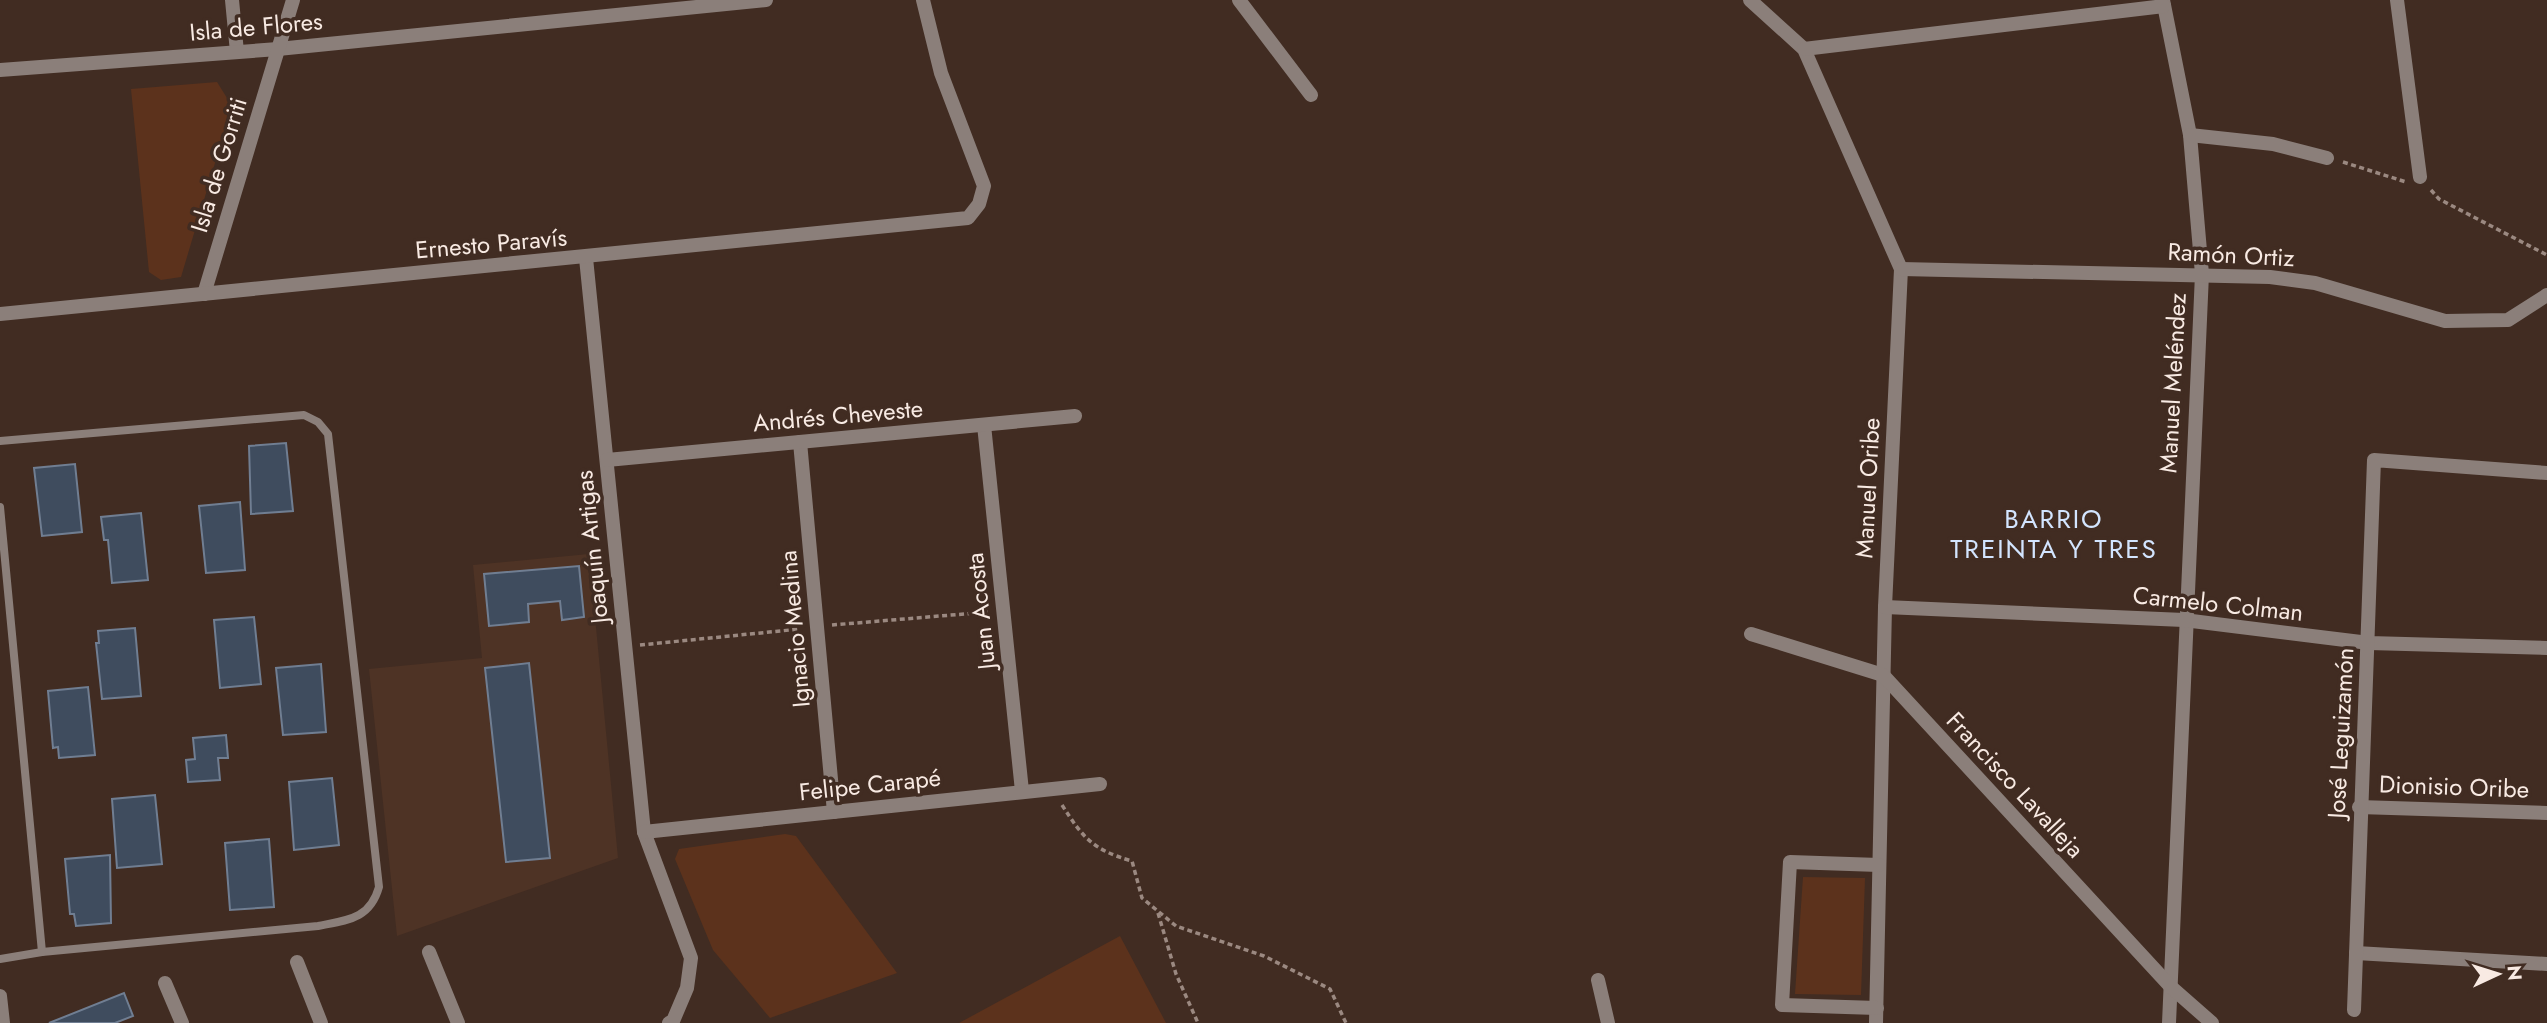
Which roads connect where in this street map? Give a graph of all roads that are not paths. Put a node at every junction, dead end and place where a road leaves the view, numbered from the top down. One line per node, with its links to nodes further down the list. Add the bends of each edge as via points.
1 (232, 0): 11 (street)
2 (293, 0): 9 (street, Isla de Gorriti)
3 (766, 0): 9 (street, Isla de Flores)
4 (923, 0): 17 (street, Ernesto Paravís, via 950,99 982,176 979,204 968,218)
5 (1239, 0): 13 (street)
6 (1750, 0): 10 (street, Manuel Oribe)
7 (2397, 0): 16 (street)
8 (2164, 3): 10 (street); 14 (street, Manuel Meléndez)
9 (278, 49): 11 (street, Isla de Flores); 20 (street, Isla de Gorriti)
10 (1804, 49): 18 (street, Manuel Oribe)
11 (237, 52): 12 (street, Isla de Flores)
12 (0, 70)
13 (1311, 95)
14 (2190, 135): 15 (street, via 2273,144); 19 (street, Manuel Meléndez)
15 (2327, 158)
16 (2420, 177)
17 (586, 258): 20 (street, Ernesto Paravís); 27 (street, Joaquín Artigas)
18 (1900, 270): 19 (street, Ramón Ortiz); 30 (street, Manuel Oribe)
19 (2202, 274): 21 (street, Ramón Ortiz, via 2315,283 2445,320 2508,320); 31 (street, Manuel Meléndez)
20 (204, 294): 22 (street, Ernesto Paravís)
21 (2547, 295)
22 (0, 314)
23 (1074, 416): 24 (street, Andrés Cheveste)
24 (985, 425): 26 (street, Andrés Cheveste); 37 (street, Juan Acosta)
25 (0, 440): 43 (lane, via 304,415 318,422 328,434 379,887 374,905 360,915 318,926)
26 (800, 442): 27 (street, Andrés Cheveste); 39 (street, Ignacio Medina)
27 (607, 460): 41 (street, Joaquín Artigas)
28 (2547, 472): 33 (street, José Leguizamón, via 2374,460)
29 (0, 507): 43 (lane)
30 (1885, 607): 31 (street, Carmelo Colman); 35 (street, Manuel Oribe)
31 (2184, 620): 33 (street, Carmelo Colman); 51 (street, Manuel Meléndez)
32 (1751, 634): 35 (street)
33 (2369, 643): 34 (street, Carmelo Colman); 38 (street, José Leguizamón)
34 (2547, 648)
35 (1883, 675): 42 (street, Manuel Oribe); 51 (street, Francisco Lavalleja)
36 (1100, 784): 37 (street, Felipe Carapé)
37 (1023, 792): 39 (street, Felipe Carapé)
38 (2359, 807): 40 (street, Dionisio Oribe); 45 (street, José Leguizamón)
39 (834, 812): 41 (street, Felipe Carapé)
40 (2547, 813)
41 (644, 832): 59 (street, Joaquín Artigas, via 691,958 687,988)
42 (1879, 865): 53 (street, Manuel Oribe); 53 (street, via 1790,862 1782,1005)
43 (42, 952): 46 (lane)
44 (429, 952): 58 (street)
45 (2356, 953): 48 (street); 54 (street, José Leguizamón)
46 (0, 958)
47 (297, 962): 57 (street)
48 (2547, 964)
49 (1598, 980): 60 (street)
50 (165, 983): 56 (street)
51 (2171, 987): 62 (street, Manuel Meléndez); 63 (street, Francisco Lavalleja)
52 (0, 996): 55 (street)
53 (1877, 1008): 61 (street, Manuel Oribe)
54 (2354, 1010)
55 (3, 1023)
56 (182, 1023)
57 (321, 1023)
58 (458, 1023)
59 (669, 1023)
60 (1608, 1023)
61 (1877, 1023)
62 (2169, 1023)
63 (2212, 1023)

